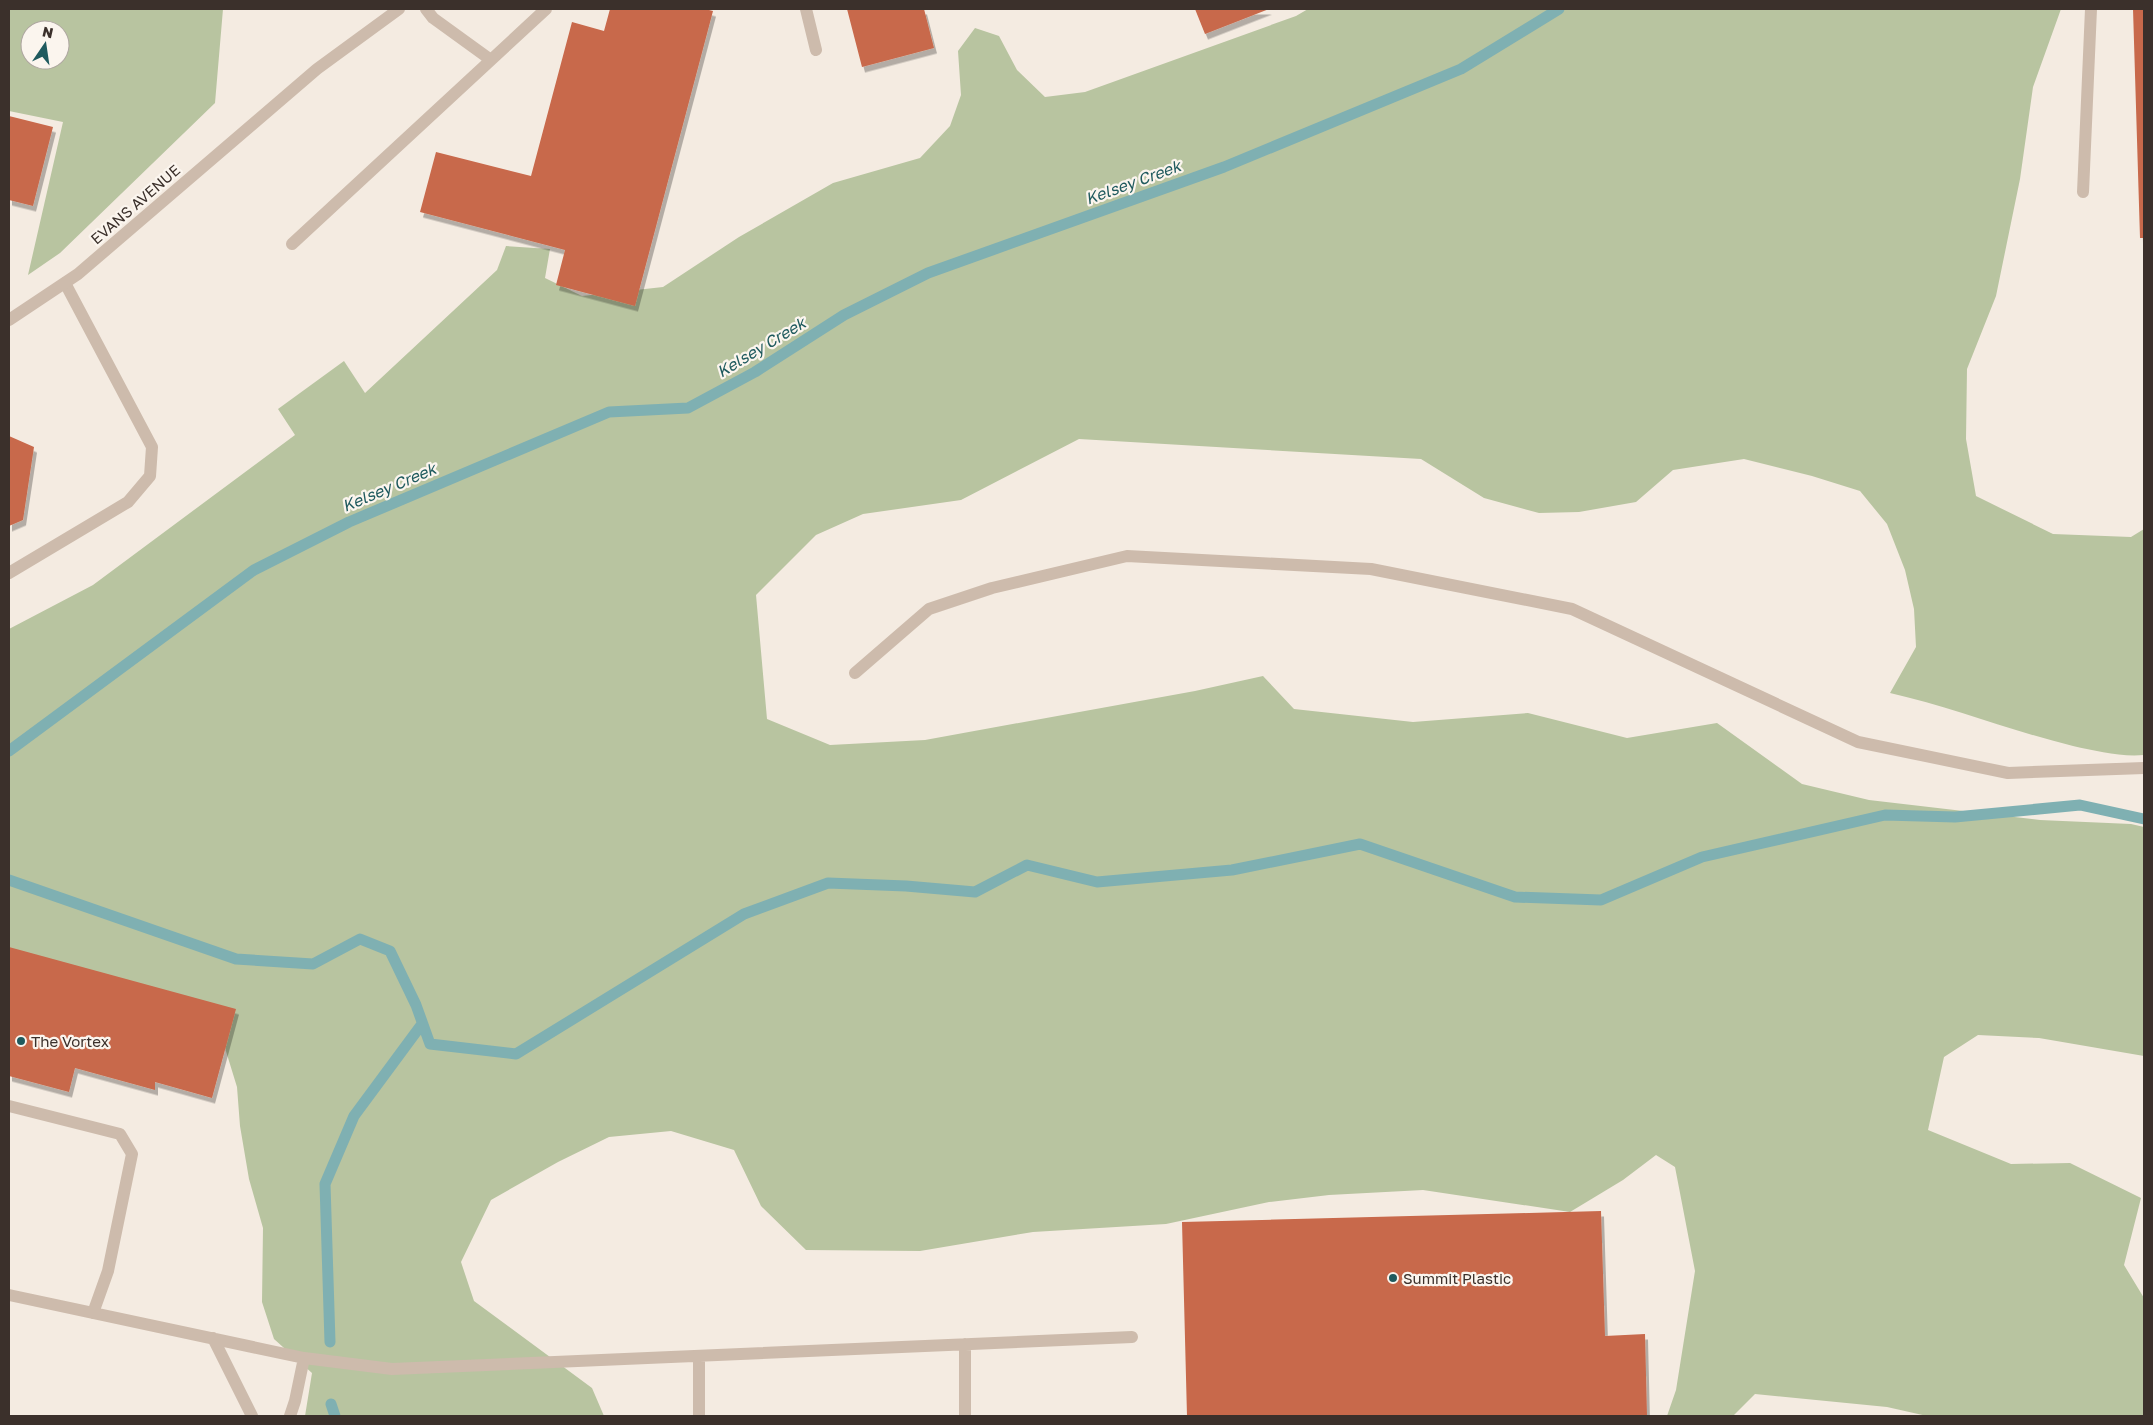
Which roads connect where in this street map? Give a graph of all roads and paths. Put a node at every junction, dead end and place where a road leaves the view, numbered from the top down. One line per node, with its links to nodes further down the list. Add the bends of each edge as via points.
1 (399, 9): 10 (street, EVANS AVENUE, via 317,69)
2 (426, 9): 7 (street)
3 (546, 9): 7 (street)
4 (806, 9): 6 (street)
5 (2091, 9): 8 (street)
6 (816, 50)
7 (490, 60): 9 (street)
8 (2083, 192)
9 (292, 244)
10 (65, 283): 11 (street, EVANS AVENUE); 12 (street, via 152,447 150,476 128,502)
11 (9, 320)
12 (9, 573)
13 (855, 673): 14 (street, via 929,609 992,588 1127,556 1371,569 1572,608 1858,742 2008,773)
14 (2144, 768)
15 (9, 1106): 17 (street, via 120,1134 132,1154 108,1270)
16 (9, 1295): 17 (street)
17 (93, 1313): 19 (street)
18 (1132, 1337): 20 (street)
19 (213, 1338): 22 (street); 23 (street)
20 (965, 1344): 21 (street); 26 (street)
21 (698, 1356): 22 (street, via 392,1369); 25 (street)
22 (304, 1358): 24 (street)
23 (252, 1416)
24 (290, 1416)
25 (700, 1416)
26 (965, 1416)

